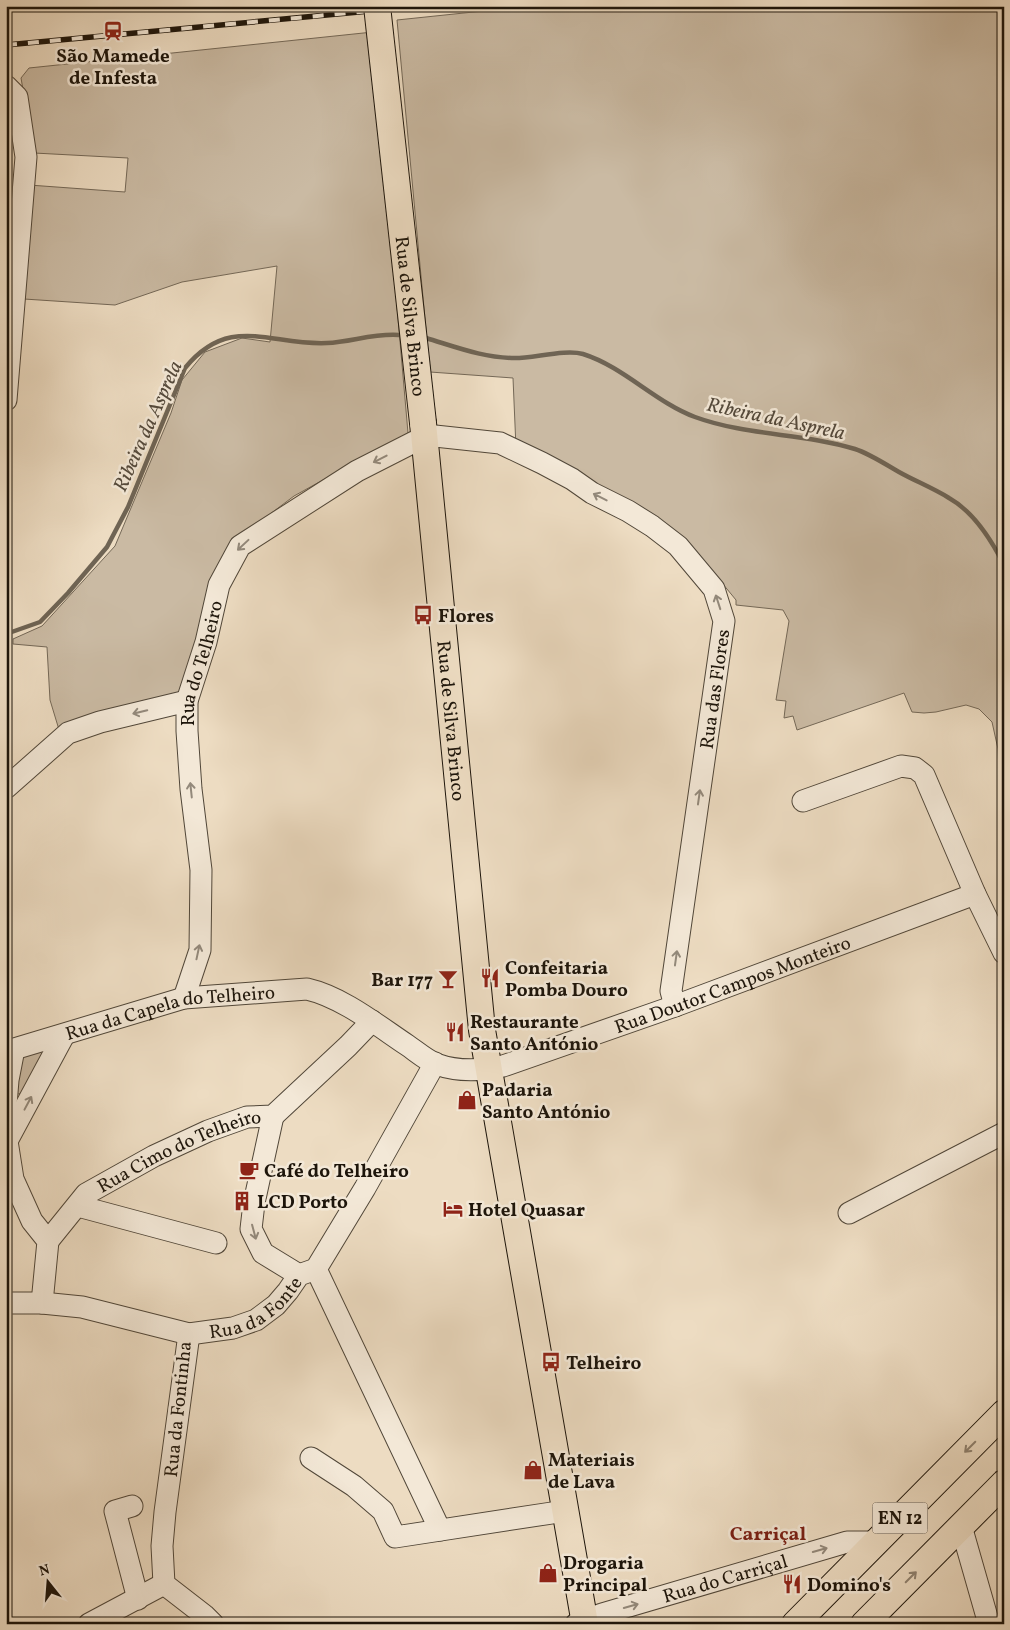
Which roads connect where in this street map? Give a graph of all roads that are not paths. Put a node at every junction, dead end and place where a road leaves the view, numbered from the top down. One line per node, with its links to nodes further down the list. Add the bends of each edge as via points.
1 (377, 6): 5 (main road, Rua de Silva Brinco, bridge)
2 (6, 86): 3 (street, via 17,97 26,156)
3 (10, 296): 4 (street)
4 (6, 400)
5 (424, 431): 6 (street, Rua do Telheiro, one-way to 6, via 240,546 219,585 206,642); 12 (street, Rua das Flores, one-way to 5, via 671,991 724,621 714,589 678,546 652,526 542,463 500,443 435,436); 17 (main road, Rua de Silva Brinco, via 478,997)
6 (187, 701): 7 (street, one-way to 7, via 68,733); 11 (street, Rua do Telheiro, one-way to 6, via 200,950 201,870 191,789)
7 (6, 788)
8 (803, 801): 9 (street, via 901,766 915,768 924,775)
9 (975, 894): 10 (street); 12 (street, Rua Doutor Campos Monteiro)
10 (1004, 953)
11 (184, 998): 13 (street, Rua da Capela do Telheiro, via 307,989 324,993); 14 (street, Rua da Capela do Telheiro)
12 (675, 1006): 17 (street, Rua Doutor Campos Monteiro)
13 (372, 1021): 16 (street, Rua da Capela do Telheiro); 19 (street, Rua Cimo do Telheiro)
14 (64, 1035): 15 (street); 22 (street, Rua da Capela do Telheiro, one-way to 14)
15 (10, 1048): 18 (street)
16 (435, 1064): 17 (street, Rua da Capela do Telheiro, via 473,1071); 27 (street, Rua da Fonte, via 365,1188)
17 (488, 1070): 36 (main road, Rua de Silva Brinco)
18 (6, 1104)
19 (273, 1116): 23 (street, Rua Cimo do Telheiro, via 247,1117 208,1131 154,1156 86,1194); 27 (street, one-way to 27, via 251,1230 263,1253)
20 (6, 1117): 22 (street)
21 (1004, 1133): 24 (street)
22 (7, 1141): 25 (street, via 13,1180 32,1221)
23 (78, 1206): 25 (street, Rua Cimo do Telheiro); 26 (street, Rua Cimo do Telheiro)
24 (849, 1213)
25 (48, 1241): 29 (street)
26 (216, 1243)
27 (308, 1272): 30 (street, Rua da Fonte, via 256,1320 233,1328); 38 (street)
28 (6, 1303): 29 (street)
29 (42, 1303): 30 (street, Rua da Fontinha, via 82,1306)
30 (189, 1334): 40 (street, Rua da Fontinha, via 165,1512 162,1546)
31 (1004, 1413): 39 (main road, EN 12, one-way to 39)
32 (311, 1458): 38 (street, via 383,1510 395,1537)
33 (1004, 1483): 34 (main road, EN 12)
34 (993, 1502): 37 (main road, EN 12)
35 (132, 1506): 41 (street, via 116,1511)
36 (566, 1511): 38 (street); 42 (main road, Rua de Silva Brinco)
37 (961, 1526): 46 (main road, EN 12, one-way to 37); 47 (street)
38 (440, 1530)
39 (877, 1542): 42 (street, Rua do Carriçal, one-way to 39, via 847,1542); 45 (main road, EN 12)
40 (164, 1584): 41 (street); 44 (street)
41 (138, 1599): 43 (street)
42 (582, 1623)
43 (90, 1624)
44 (213, 1624)
45 (795, 1624)
46 (864, 1624)
47 (989, 1624)

